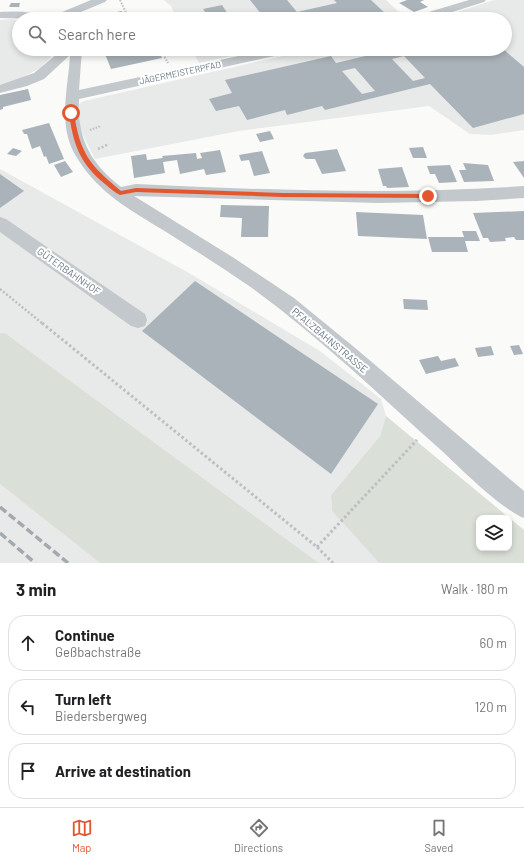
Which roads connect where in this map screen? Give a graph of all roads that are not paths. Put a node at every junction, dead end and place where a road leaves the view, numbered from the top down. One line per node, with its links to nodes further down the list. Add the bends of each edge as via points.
1 (101, 0): 3 (street)
2 (480, 0): 4 (street)
3 (71, 12)
4 (444, 12)
5 (0, 15): 6 (street)
6 (12, 15)
7 (59, 56): 10 (street, via 44,73 34,79)
8 (75, 56): 11 (street, PFALZBAHNSTRASSE)
9 (257, 56): 11 (street, JÄGERMEISTERPFAD)
10 (0, 89)
11 (71, 96): 13 (street, PFALZBAHNSTRASSE, via 74,136 83,156 100,176)
12 (524, 192): 13 (street, via 390,197 136,190)
13 (120, 193): 16 (street, PFALZBAHNSTRASSE, via 243,272 286,303 491,481)
14 (0, 223): 15 (street, GÜTERBAHNHOF)
15 (138, 320)
16 (524, 506)

